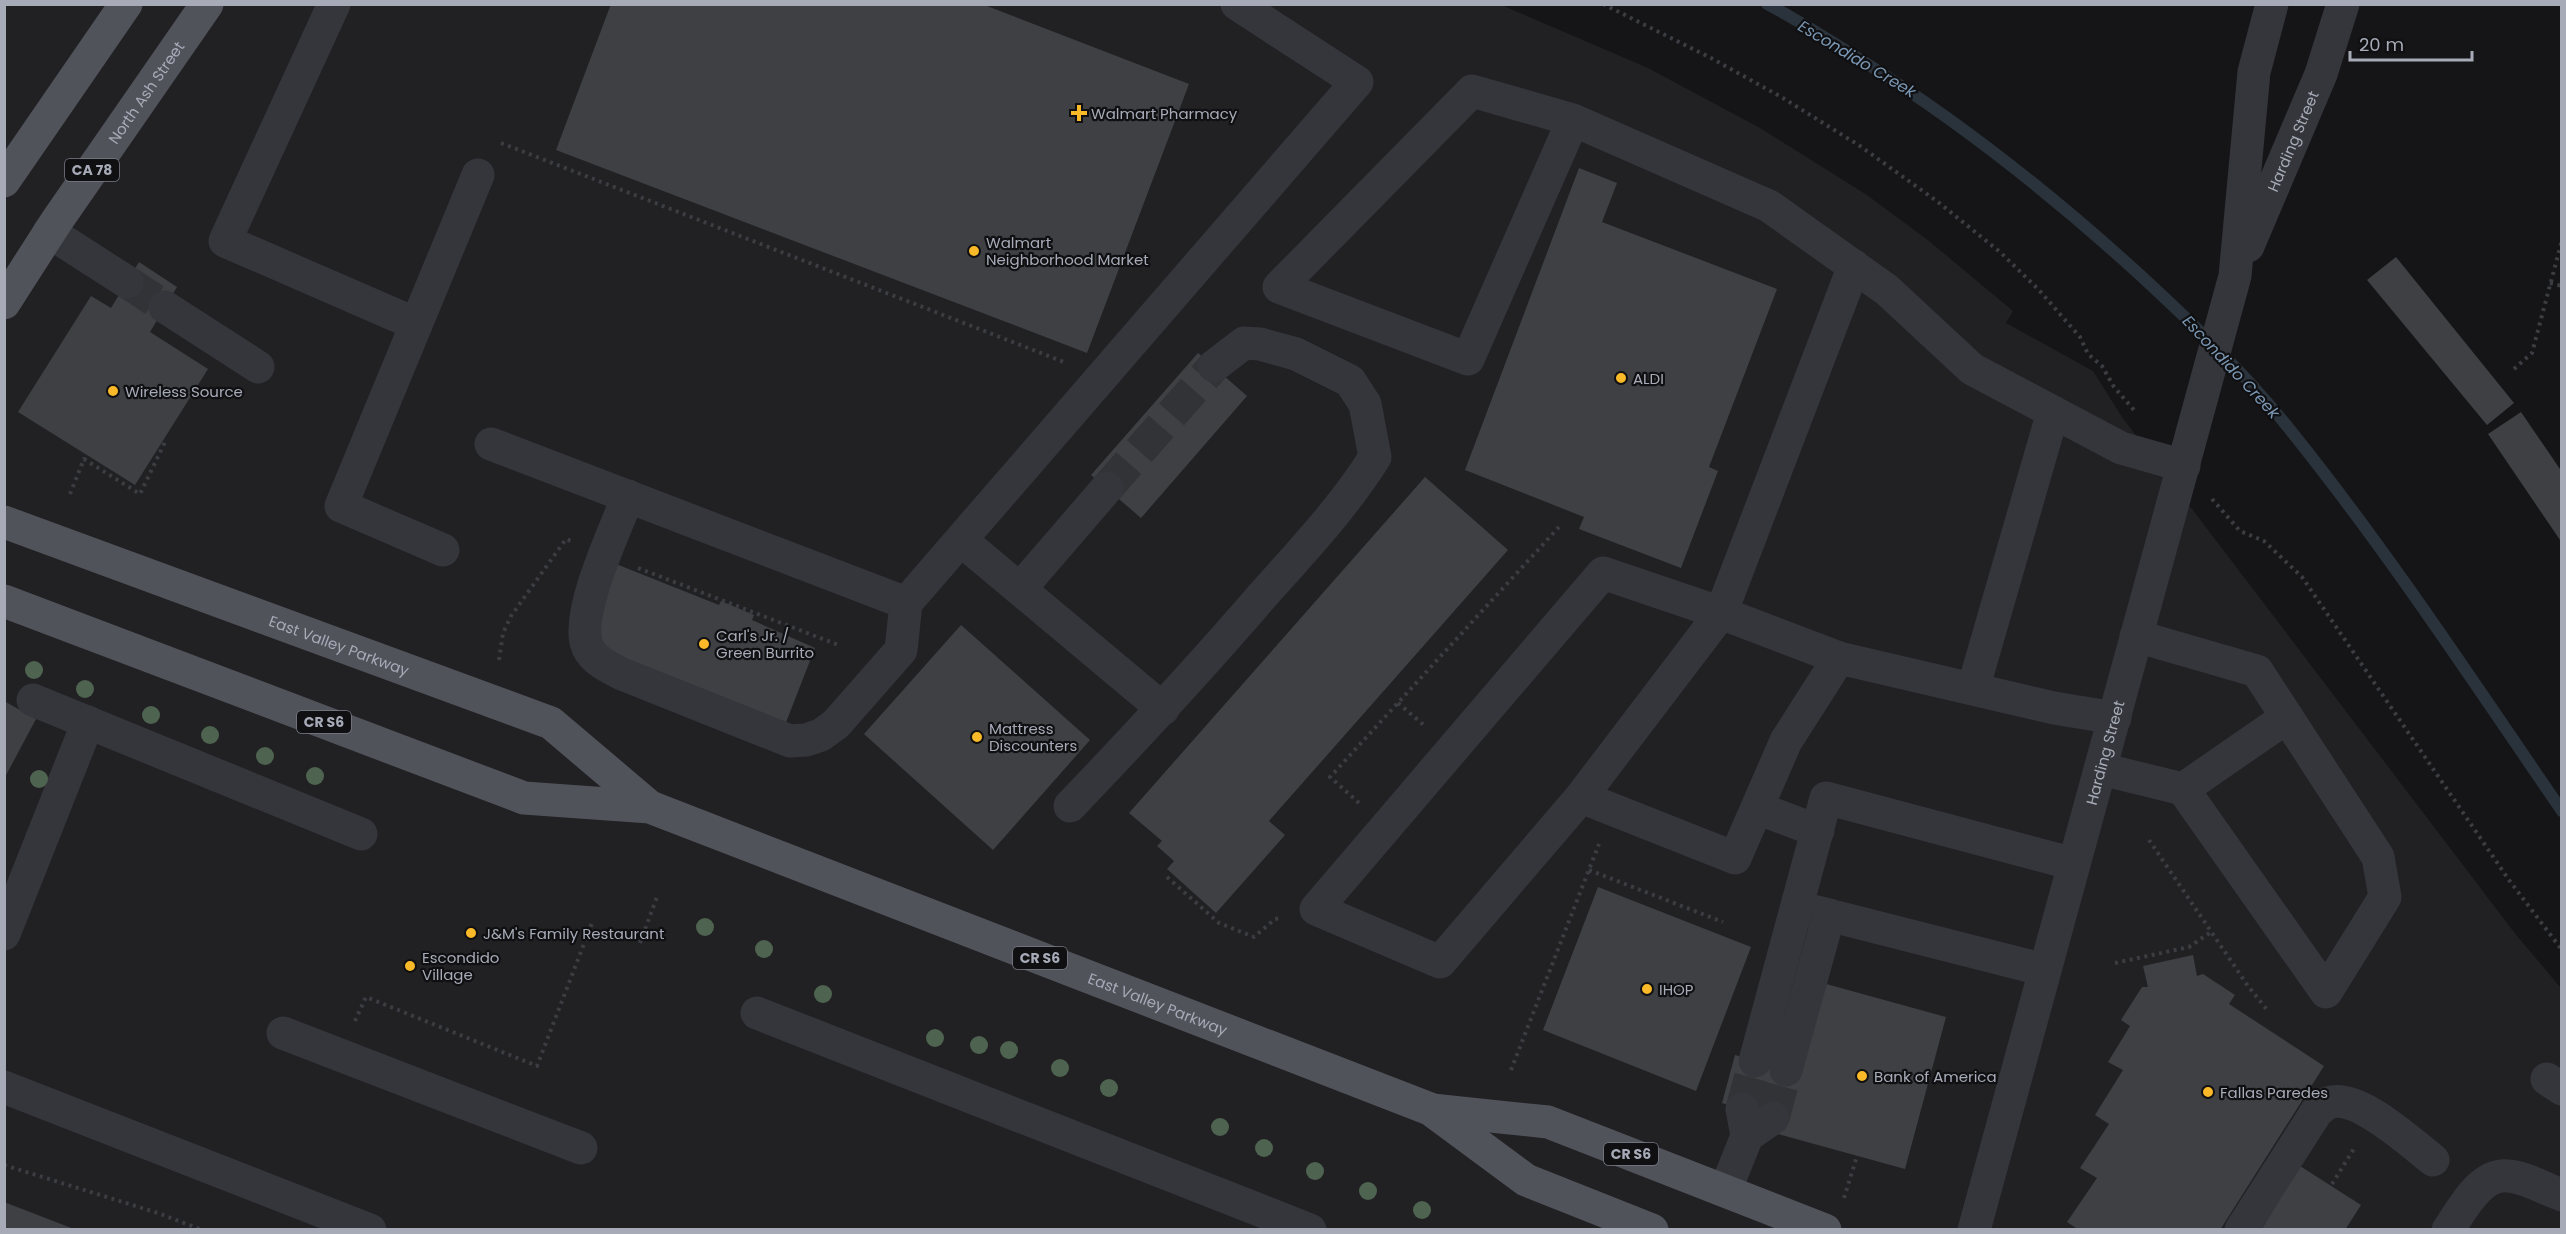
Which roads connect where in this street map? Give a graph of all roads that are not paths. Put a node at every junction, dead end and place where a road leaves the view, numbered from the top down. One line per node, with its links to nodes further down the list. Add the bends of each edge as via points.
1 (126, 4): 9 (main road)
2 (207, 4): 10 (main road, North Ash Street / CA 78)
3 (334, 4): 16 (street, via 225,241)
4 (1237, 4): 25 (street, via 1357,82)
5 (2272, 4): 12 (street, Harding Street, via 2254,72)
6 (2343, 4): 12 (street, Harding Street, via 2321,74)
7 (1573, 120): 7 (street, via 1472,91 1279,287 1468,359); 11 (street, via 1769,206)
8 (478, 175): 16 (street)
9 (4, 181)
10 (49, 232): 13 (street); 14 (main road, North Ash Street / CA 78)
11 (1854, 266): 19 (street, via 1887,290 1972,369); 30 (street)
12 (2235, 276): 21 (street, Harding Street)
13 (127, 282)
14 (4, 303)
15 (165, 307): 18 (street)
16 (416, 324): 26 (street, via 341,506)
17 (1214, 366): 35 (street, via 1244,343 1260,344 1296,354 1350,381 1365,404 1374,457 1357,485)
18 (258, 367)
19 (2053, 412): 21 (street, via 2121,448); 33 (street)
20 (491, 444): 23 (street)
21 (2186, 457): 31 (street, Harding Street)
22 (1107, 488): 27 (street)
23 (628, 496): 29 (street); 29 (street, via 584,620 586,644 598,662 622,674 790,741 821,735 836,724 901,650)
24 (4, 522): 43 (main road, East Valley Parkway / CR S6, via 551,723)
25 (961, 540): 27 (street); 29 (street)
26 (443, 550)
27 (1020, 589): 35 (street)
28 (4, 601): 43 (main road, East Valley Parkway / CR S6, via 524,798)
29 (906, 603)
30 (1721, 613): 32 (street); 41 (street); 41 (street, via 1603,573 1316,909 1440,962)
31 (2136, 636): 36 (street, via 2257,671); 37 (street, Harding Street)
32 (1839, 658): 33 (street); 44 (street, via 1786,741)
33 (1974, 689): 37 (street)
34 (33, 700): 38 (street)
35 (1163, 710): 42 (street)
36 (2287, 717): 40 (street); 40 (street, via 2378,857 2385,897 2326,992)
37 (2115, 718): 39 (street, Harding Street)
38 (88, 722): 46 (street); 50 (street)
39 (2101, 769): 40 (street); 47 (street, Harding Street)
40 (2183, 789)
41 (1581, 797): 44 (street, via 1735,858)
42 (1070, 806)
43 (650, 807): 57 (main road, East Valley Parkway / CR S6)
44 (1757, 808): 45 (street)
45 (1818, 831): 47 (street, via 1826,798); 48 (street)
46 (362, 834)
47 (2074, 864): 51 (street, Harding Street)
48 (1797, 907): 49 (street); 54 (street)
49 (1829, 915): 51 (street); 55 (street)
50 (4, 934)
51 (2045, 970): 67 (street, Harding Street)
52 (756, 1013): 64 (street)
53 (283, 1033): 59 (street)
54 (1755, 1061)
55 (1786, 1070)
56 (4, 1088): 63 (street)
57 (1430, 1109): 61 (main road, East Valley Parkway / CR S6, via 1548,1122); 65 (main road, East Valley Parkway / CR S6, via 1526,1180)
58 (1754, 1121): 61 (street)
59 (581, 1148)
60 (2433, 1160): 68 (street, via 2367,1111 2341,1101 2328,1103 2318,1111)
61 (1725, 1191): 66 (main road, East Valley Parkway / CR S6)
62 (2562, 1194): 69 (street, via 2509,1176 2493,1177 2478,1189)
63 (370, 1230)
64 (1310, 1230)
65 (1652, 1230)
66 (1825, 1230)
67 (1974, 1230)
68 (2241, 1230)
69 (2448, 1230)

